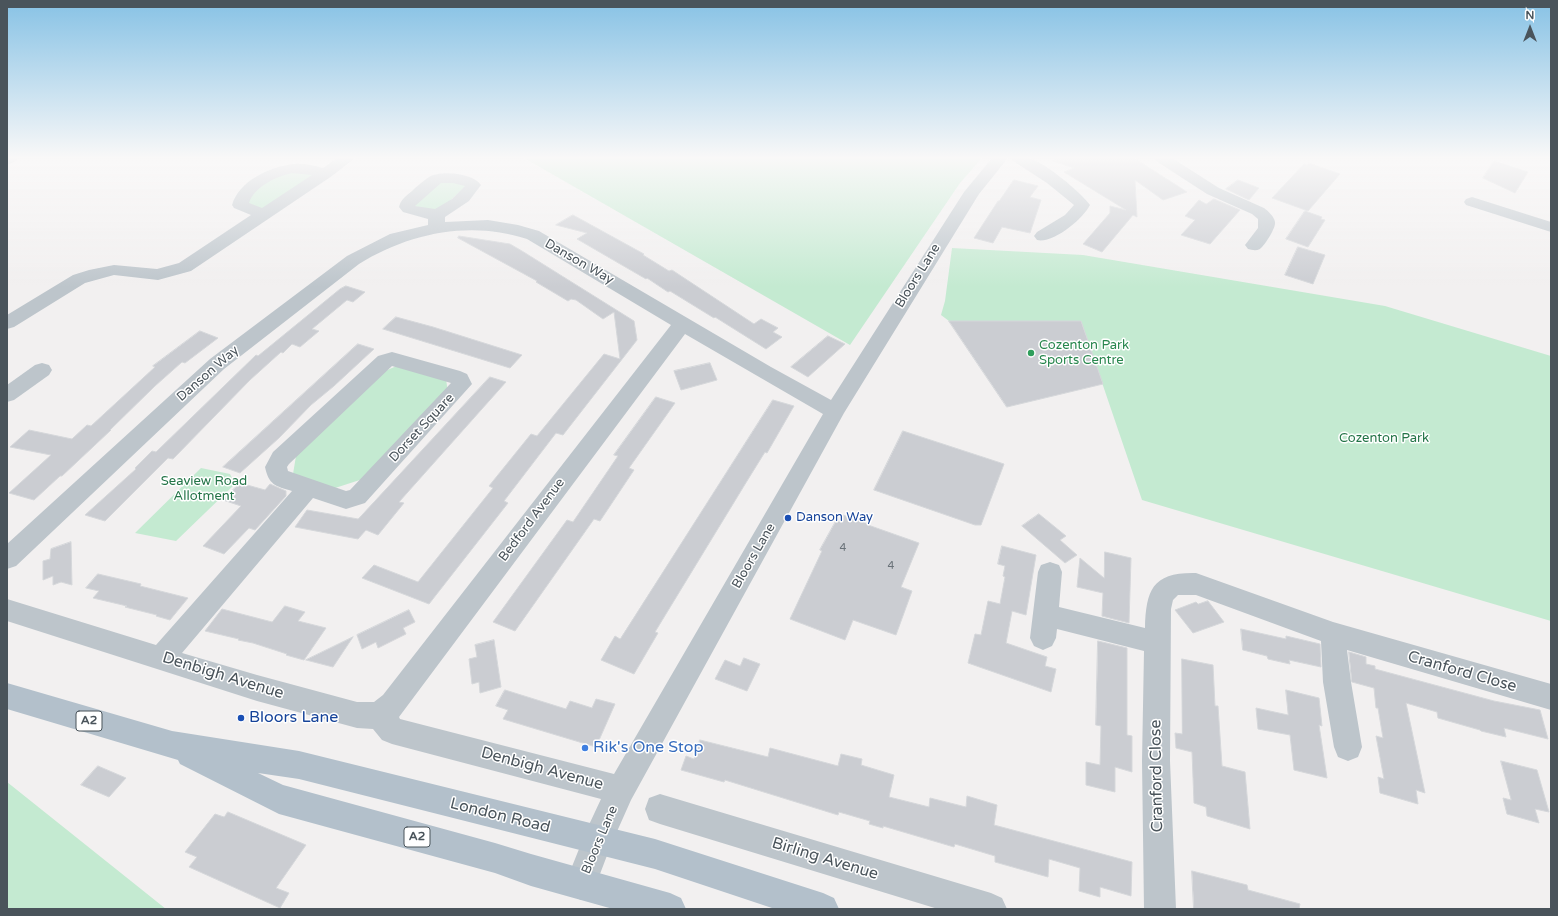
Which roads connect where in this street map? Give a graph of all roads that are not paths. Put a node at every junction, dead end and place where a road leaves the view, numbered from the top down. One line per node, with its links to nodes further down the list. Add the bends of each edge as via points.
1 (241, 201): 9 (street, via 240,205)
2 (285, 201): 9 (street)
3 (410, 201): 10 (street, Danson Way, via 407,204 409,209)
4 (459, 201): 10 (street, Danson Way)
5 (966, 201): 19 (street, Bloors Lane)
6 (1079, 201): 12 (street, via 1082,205 1078,212)
7 (1236, 201): 13 (street, via 1258,211 1268,221 1268,225)
8 (1472, 202): 11 (street)
9 (264, 215): 14 (street, via 185,267 158,275 114,270 79,279)
10 (436, 221): 15 (street, Danson Way, via 488,225 533,235); 21 (street, Danson Way, via 366,252 217,364)
11 (1551, 227)
12 (1043, 236)
13 (1254, 245)
14 (7, 323)
15 (683, 323): 19 (street, Danson Way); 29 (street, Bedford Avenue, via 393,704)
16 (42, 370): 17 (street)
17 (15, 380): 18 (street)
18 (7, 395)
19 (835, 410): 32 (street, Bloors Lane)
20 (308, 488): 20 (street, Dorset Square, via 278,476 275,471 277,462 385,361 400,360 460,379 462,384 456,392 357,497 346,500); 26 (street)
21 (7, 559)
22 (1050, 572): 25 (street, via 1044,627)
23 (7, 610): 26 (street, Denbigh Avenue)
24 (1333, 634): 25 (street, Cranford Close, via 1208,588 1184,583 1165,589 1160,598); 28 (street, Cranford Close); 31 (street, via 1337,682)
25 (1157, 643): 39 (street, Cranford Close, via 1156,760)
26 (162, 657): 29 (street, Denbigh Avenue, via 257,688 343,712 369,717)
27 (7, 696): 30 (main road, London Road / A2)
28 (1549, 702)
29 (379, 715): 32 (street, Denbigh Avenue, via 392,730)
30 (172, 745): 34 (main road, London Road / A2, via 299,766); 35 (main road, London Road / A2, via 280,799)
31 (1348, 747)
32 (622, 790): 34 (street, Bloors Lane)
33 (660, 809): 38 (street, Birling Avenue)
34 (598, 840): 35 (street, Bloors Lane); 37 (main road, London Road / A2, via 655,854)
35 (581, 884): 36 (main road, London Road / A2)
36 (670, 909)
37 (823, 909)
38 (991, 909)
39 (1160, 909)

